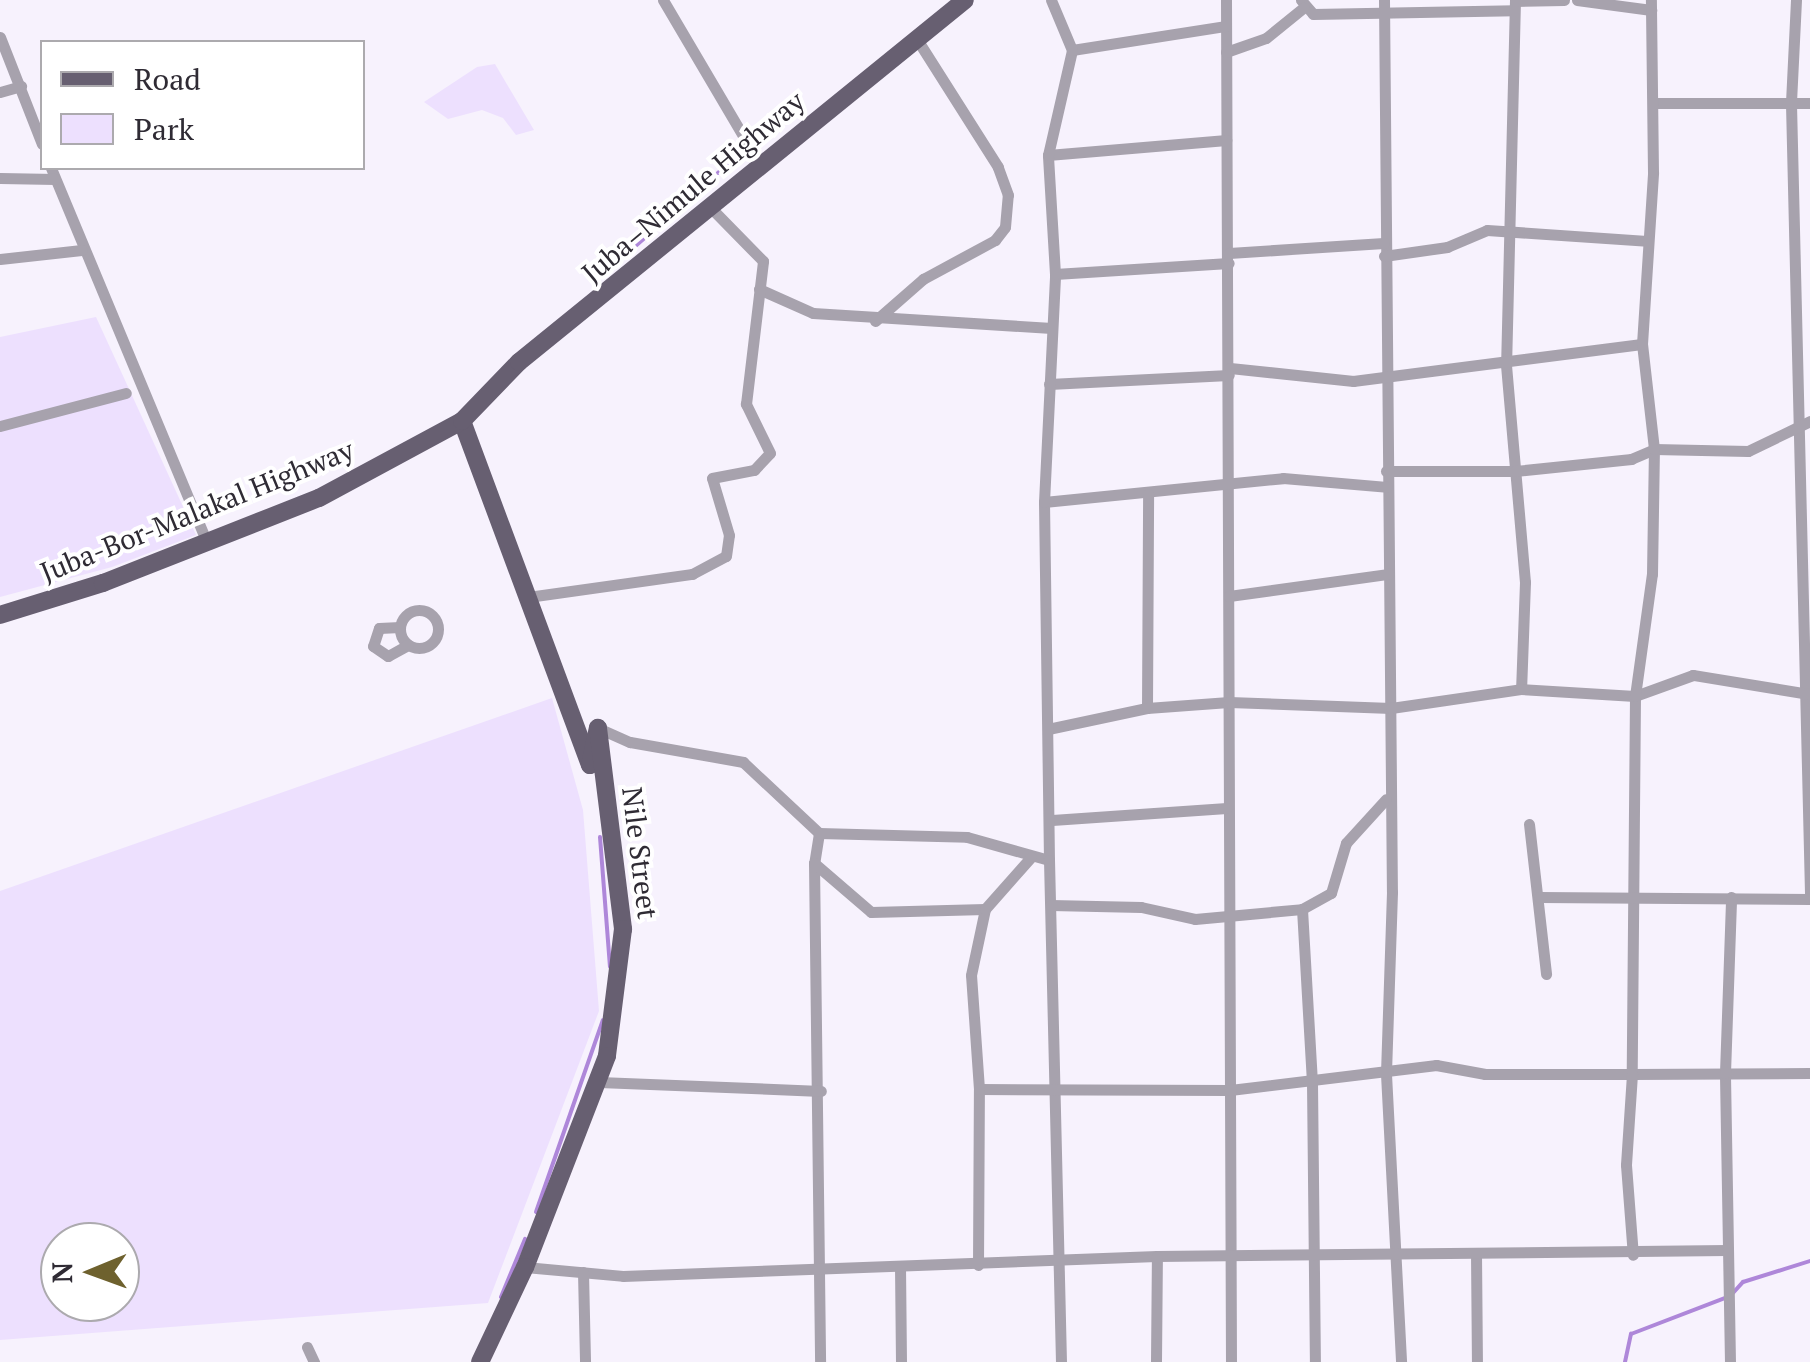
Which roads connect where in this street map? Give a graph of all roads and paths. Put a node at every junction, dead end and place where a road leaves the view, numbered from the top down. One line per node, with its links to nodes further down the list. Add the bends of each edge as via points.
1 (663, 0): 25 (street)
2 (965, 0): 25 (main road, Juba–Nimule Highway)
3 (1051, 0): 15 (street)
4 (1226, 0): 12 (street)
5 (1564, 0): 9 (street)
6 (1577, 0): 10 (street)
7 (1796, 0): 21 (street)
8 (1302, 4): 11 (street, via 1313,14); 16 (street, via 1266,38)
9 (1515, 4): 11 (street); 29 (street)
10 (1651, 5): 19 (street)
11 (1384, 6): 31 (street)
12 (1226, 26): 15 (street); 16 (street)
13 (0, 37): 17 (street)
14 (916, 38): 37 (street, via 998,168 1008,195 1005,227 994,240 923,279)
15 (1072, 50): 24 (street)
16 (1226, 52): 23 (street)
17 (21, 86): 18 (street); 22 (street)
18 (0, 92)
19 (1653, 103): 21 (street); 30 (street)
20 (1810, 103): 21 (street)
21 (1791, 104): 46 (street)
22 (40, 138)
23 (1226, 140): 24 (street); 34 (street)
24 (1048, 155): 35 (street)
25 (760, 165): 28 (main road, Juba–Nimule Highway)
26 (53, 173): 27 (street); 32 (street)
27 (0, 178)
28 (711, 208): 36 (street, via 758,252); 45 (main road, Juba–Nimule Highway, via 519,362)
29 (1509, 230): 30 (street); 31 (street); 40 (street)
30 (1647, 241): 39 (street)
31 (1384, 249): 34 (street); 42 (street)
32 (82, 250): 33 (street); 55 (street)
33 (0, 258)
34 (1229, 258): 35 (street); 41 (street)
35 (1055, 274): 38 (street)
36 (759, 289): 37 (street, via 814,313); 58 (street, via 746,404 770,453 754,470 712,478 728,535 726,556 692,574)
37 (876, 320): 38 (street)
38 (1052, 328): 43 (street)
39 (1642, 344): 40 (street); 48 (street)
40 (1506, 365): 42 (street); 50 (street)
41 (1230, 372): 42 (street, via 1352,381); 43 (street); 51 (street)
42 (1382, 376): 49 (street)
43 (1049, 384): 54 (street)
44 (126, 392): 47 (street)
45 (462, 421): 55 (main road, Juba-Bor-Malakal Highway, via 319,498); 58 (main road, Nile Street)
46 (1806, 422): 48 (street, via 1748,450); 63 (street)
47 (0, 426)
48 (1654, 449): 50 (street, via 1631,459); 64 (street, via 1652,574)
49 (1386, 471): 50 (street); 52 (street)
50 (1514, 471): 62 (street, via 1526,582)
51 (1230, 487): 52 (street, via 1283,478); 53 (street); 57 (street)
52 (1387, 487): 56 (street)
53 (1148, 494): 54 (street); 66 (street)
54 (1044, 502): 69 (street)
55 (207, 542): 59 (main road, Juba-Bor-Malakal Highway)
56 (1388, 574): 57 (street); 67 (street)
57 (1229, 596): 65 (street)
58 (528, 597): 68 (main road, Nile Street, via 590,765)
59 (0, 615)
60 (400, 627): 61 (street); 61 (street, via 380,628 372,646 388,656); 61 (street, via 416,610 436,622 430,644)
61 (408, 644)
62 (1521, 689): 64 (street); 67 (street)
63 (1807, 694): 64 (street, via 1693,675); 80 (street)
64 (1635, 696): 81 (street)
65 (1229, 702): 66 (street); 67 (street); 71 (street)
66 (1147, 708): 69 (street)
67 (1391, 708): 70 (street)
68 (598, 728): 74 (street, via 630,742 744,762); 91 (main road, Nile Street, via 623,929 616,1017)
69 (1048, 729): 76 (street)
70 (1386, 799): 83 (street, via 1346,843 1331,892); 89 (street, via 1392,892)
71 (1227, 808): 72 (street); 85 (street)
72 (1052, 820)
73 (1529, 824): 79 (street)
74 (819, 832): 75 (street, via 967,837); 77 (street)
75 (1031, 857): 76 (street); 84 (street)
76 (1049, 860): 82 (street)
77 (814, 863): 84 (street, via 872,912); 96 (street)
78 (1731, 896): 80 (street); 81 (street); 87 (street)
79 (1539, 897): 81 (street); 86 (street)
80 (1810, 897)
81 (1635, 898): 90 (street)
82 (1051, 905): 85 (street); 93 (street)
83 (1302, 908): 85 (street); 92 (street)
84 (984, 910): 94 (street, via 970,976)
85 (1230, 916): 95 (street)
86 (1546, 974)
87 (1725, 1073): 88 (street); 90 (street); 97 (street)
88 (1810, 1073)
89 (1386, 1074): 90 (street, via 1436,1066 1485,1074); 92 (street); 101 (street)
90 (1632, 1074): 99 (street, via 1626,1165)
91 (598, 1082): 96 (street); 107 (main road, Nile Street)
92 (1312, 1083): 95 (street); 103 (street)
93 (1056, 1088): 94 (street); 95 (street); 104 (street)
94 (978, 1089): 105 (street)
95 (1230, 1090): 102 (street)
96 (821, 1091): 108 (street)
97 (1727, 1250): 99 (street); 122 (street)
98 (1476, 1254): 99 (street); 101 (street); 121 (street)
99 (1633, 1255)
100 (1157, 1256): 102 (street); 104 (street); 117 (street)
101 (1398, 1256): 103 (street); 120 (street)
102 (1232, 1258): 103 (street); 118 (street)
103 (1314, 1258): 119 (street)
104 (1058, 1262): 105 (street); 116 (street)
105 (978, 1265): 106 (street)
106 (900, 1266): 108 (street); 115 (street)
107 (525, 1267): 109 (street); 112 (main road, Nile Street)
108 (822, 1268): 109 (street); 114 (street)
109 (582, 1272): 113 (street)
110 (307, 1348): 111 (street)
111 (314, 1362)
112 (480, 1362)
113 (584, 1362)
114 (820, 1362)
115 (901, 1362)
116 (1061, 1362)
117 (1156, 1362)
118 (1232, 1362)
119 (1315, 1362)
120 (1401, 1362)
121 (1477, 1362)
122 (1730, 1362)

